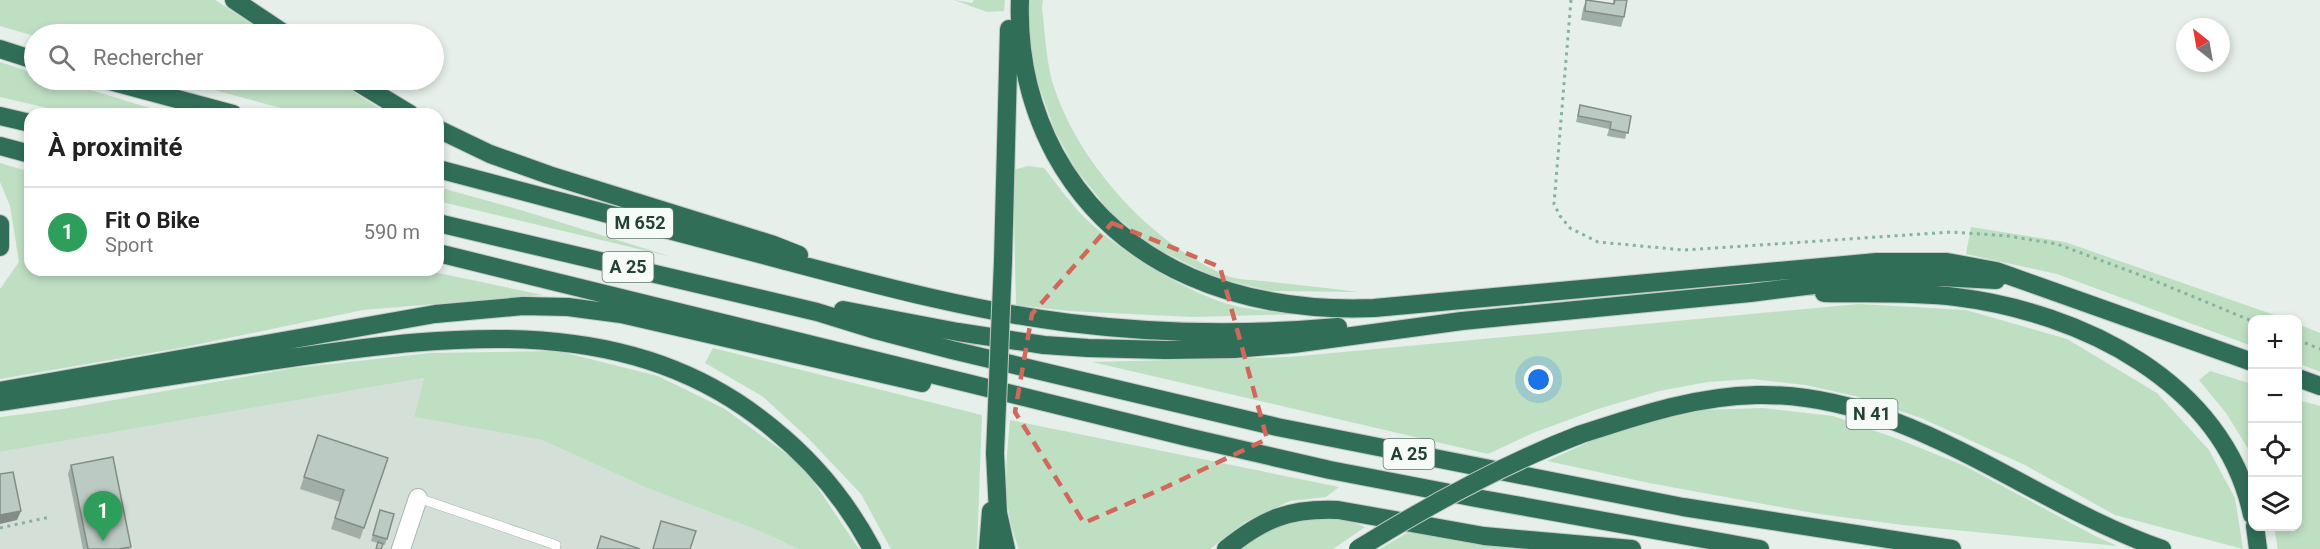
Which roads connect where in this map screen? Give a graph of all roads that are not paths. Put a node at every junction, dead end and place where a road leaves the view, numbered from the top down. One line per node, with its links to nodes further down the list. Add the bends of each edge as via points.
1 (234, 0): 4 (highway)
2 (1011, 0): 32 (highway, bridge)
3 (1020, 0): 22 (highway, via 1019,36 1025,79 1048,140 1074,184 1107,222 1148,255 1186,276 1228,292 1317,307 1374,308 1908,261 1966,264)
4 (270, 24)
5 (0, 49): 6 (highway)
6 (24, 57)
7 (143, 90): 9 (highway)
8 (370, 90): 10 (highway)
9 (211, 108)
10 (400, 108)
11 (0, 116): 12 (highway)
12 (24, 122)
13 (444, 132): 21 (highway, via 540,172 771,244)
14 (0, 146): 15 (highway)
15 (24, 152)
16 (444, 171): 21 (highway, M 652)
17 (0, 224): 19 (highway)
18 (444, 224): 24 (highway, A 25)
19 (0, 247)
20 (444, 254): 28 (highway, A 25)
21 (841, 276): 25 (highway, M 652, via 1069,323 1163,331 1254,332)
22 (2022, 281): 23 (highway, via 1872,279); 26 (highway)
23 (1750, 293): 25 (highway); 34 (highway, via 1957,297 2030,311 2086,331 2149,368 2195,408 2228,454)
24 (817, 312): 25 (highway, via 850,310 1044,345 1165,350 1293,344); 45 (highway, A 25, via 952,350 1277,426 1683,507)
25 (1462, 321)
26 (2248, 360)
27 (2302, 379): 29 (highway)
28 (983, 386): 30 (highway, via 925,384 621,314 530,306 435,314); 44 (highway, A 25, via 1330,470)
29 (2320, 386)
30 (0, 390)
31 (0, 402): 38 (highway, via 419,341 513,338 589,346 680,371 745,407 803,454 835,491)
32 (995, 453): 39 (highway); 40 (highway, via 998,513)
33 (418, 498): 36 (street); 37 (lane, via 556,545)
34 (2248, 501)
35 (2255, 531): 47 (highway)
36 (401, 549)
37 (555, 549)
38 (872, 549)
39 (988, 549)
40 (1006, 549)
41 (1226, 549): 43 (highway, via 1271,520 1313,509 1530,542)
42 (1358, 549): 46 (highway, N 41, bridge, via 1473,481 1579,435 1671,407 1772,395 1822,401 1877,416 1925,435 2096,522)
43 (1632, 549)
44 (1760, 549)
45 (1952, 549)
46 (2162, 549)
47 (2258, 549)

